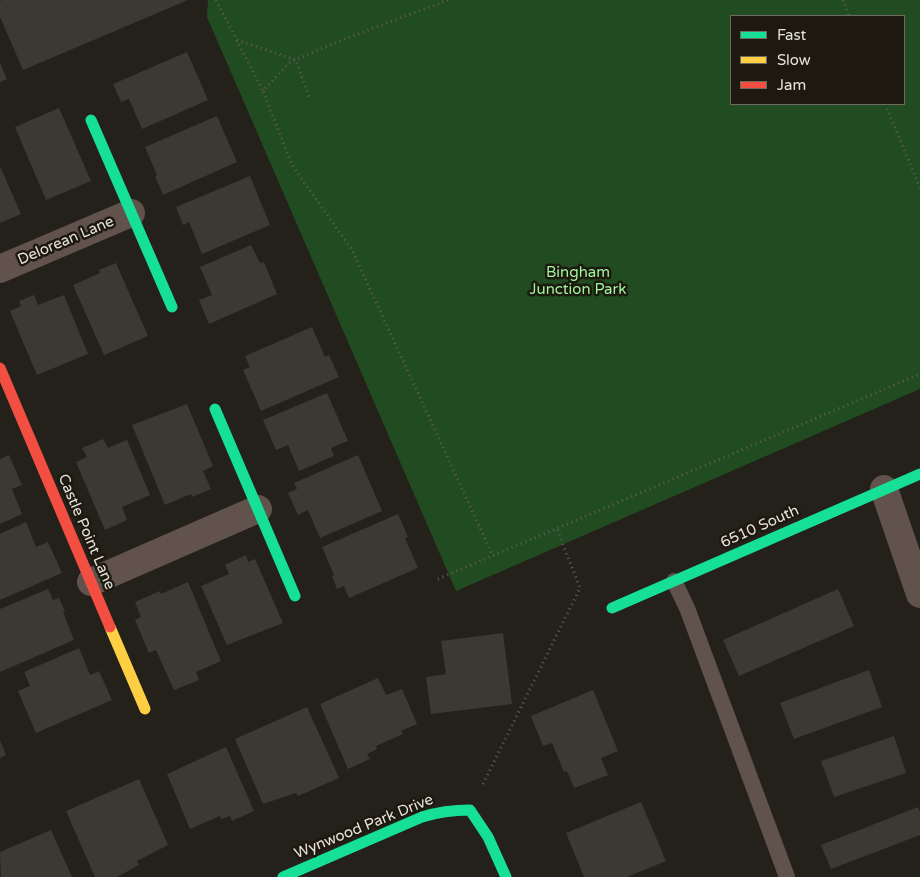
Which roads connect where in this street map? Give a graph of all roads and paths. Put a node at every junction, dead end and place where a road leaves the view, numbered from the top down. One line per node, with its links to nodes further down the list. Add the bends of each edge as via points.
1 (216, 0): 5 (path)
2 (448, 0): 6 (path)
3 (843, 0): 4 (path)
4 (849, 15)
5 (237, 40): 6 (path); 7 (path)
6 (296, 60): 7 (path, via 290,62); 8 (path)
7 (263, 91): 22 (path, via 292,164 352,250)
8 (310, 100)
9 (885, 105): 11 (path)
10 (91, 120): 12 (street, Delorean Lane)
11 (920, 188)
12 (131, 213): 13 (street, Delorean Lane); 14 (street, Delorean Lane)
13 (0, 269)
14 (172, 307)
15 (0, 368): 25 (street, Castle Point Lane)
16 (920, 374): 21 (path)
17 (215, 409): 20 (street)
18 (920, 474): 19 (street, 6510 South)
19 (884, 490): 24 (street, 6510 South); 26 (street)
20 (258, 509): 25 (street); 27 (street)
21 (557, 529): 22 (path); 30 (path, via 580,588)
22 (493, 556): 23 (path)
23 (438, 580)
24 (674, 581): 28 (street, 6510 South); 33 (lane, via 687,608)
25 (91, 582): 29 (street, Castle Point Lane)
26 (920, 594)
27 (295, 596)
28 (612, 608)
29 (145, 709)
30 (470, 810): 31 (street, Wynwood Park Drive, via 432,813); 32 (street, via 488,837)
31 (283, 877)
32 (506, 877)
33 (787, 877)

